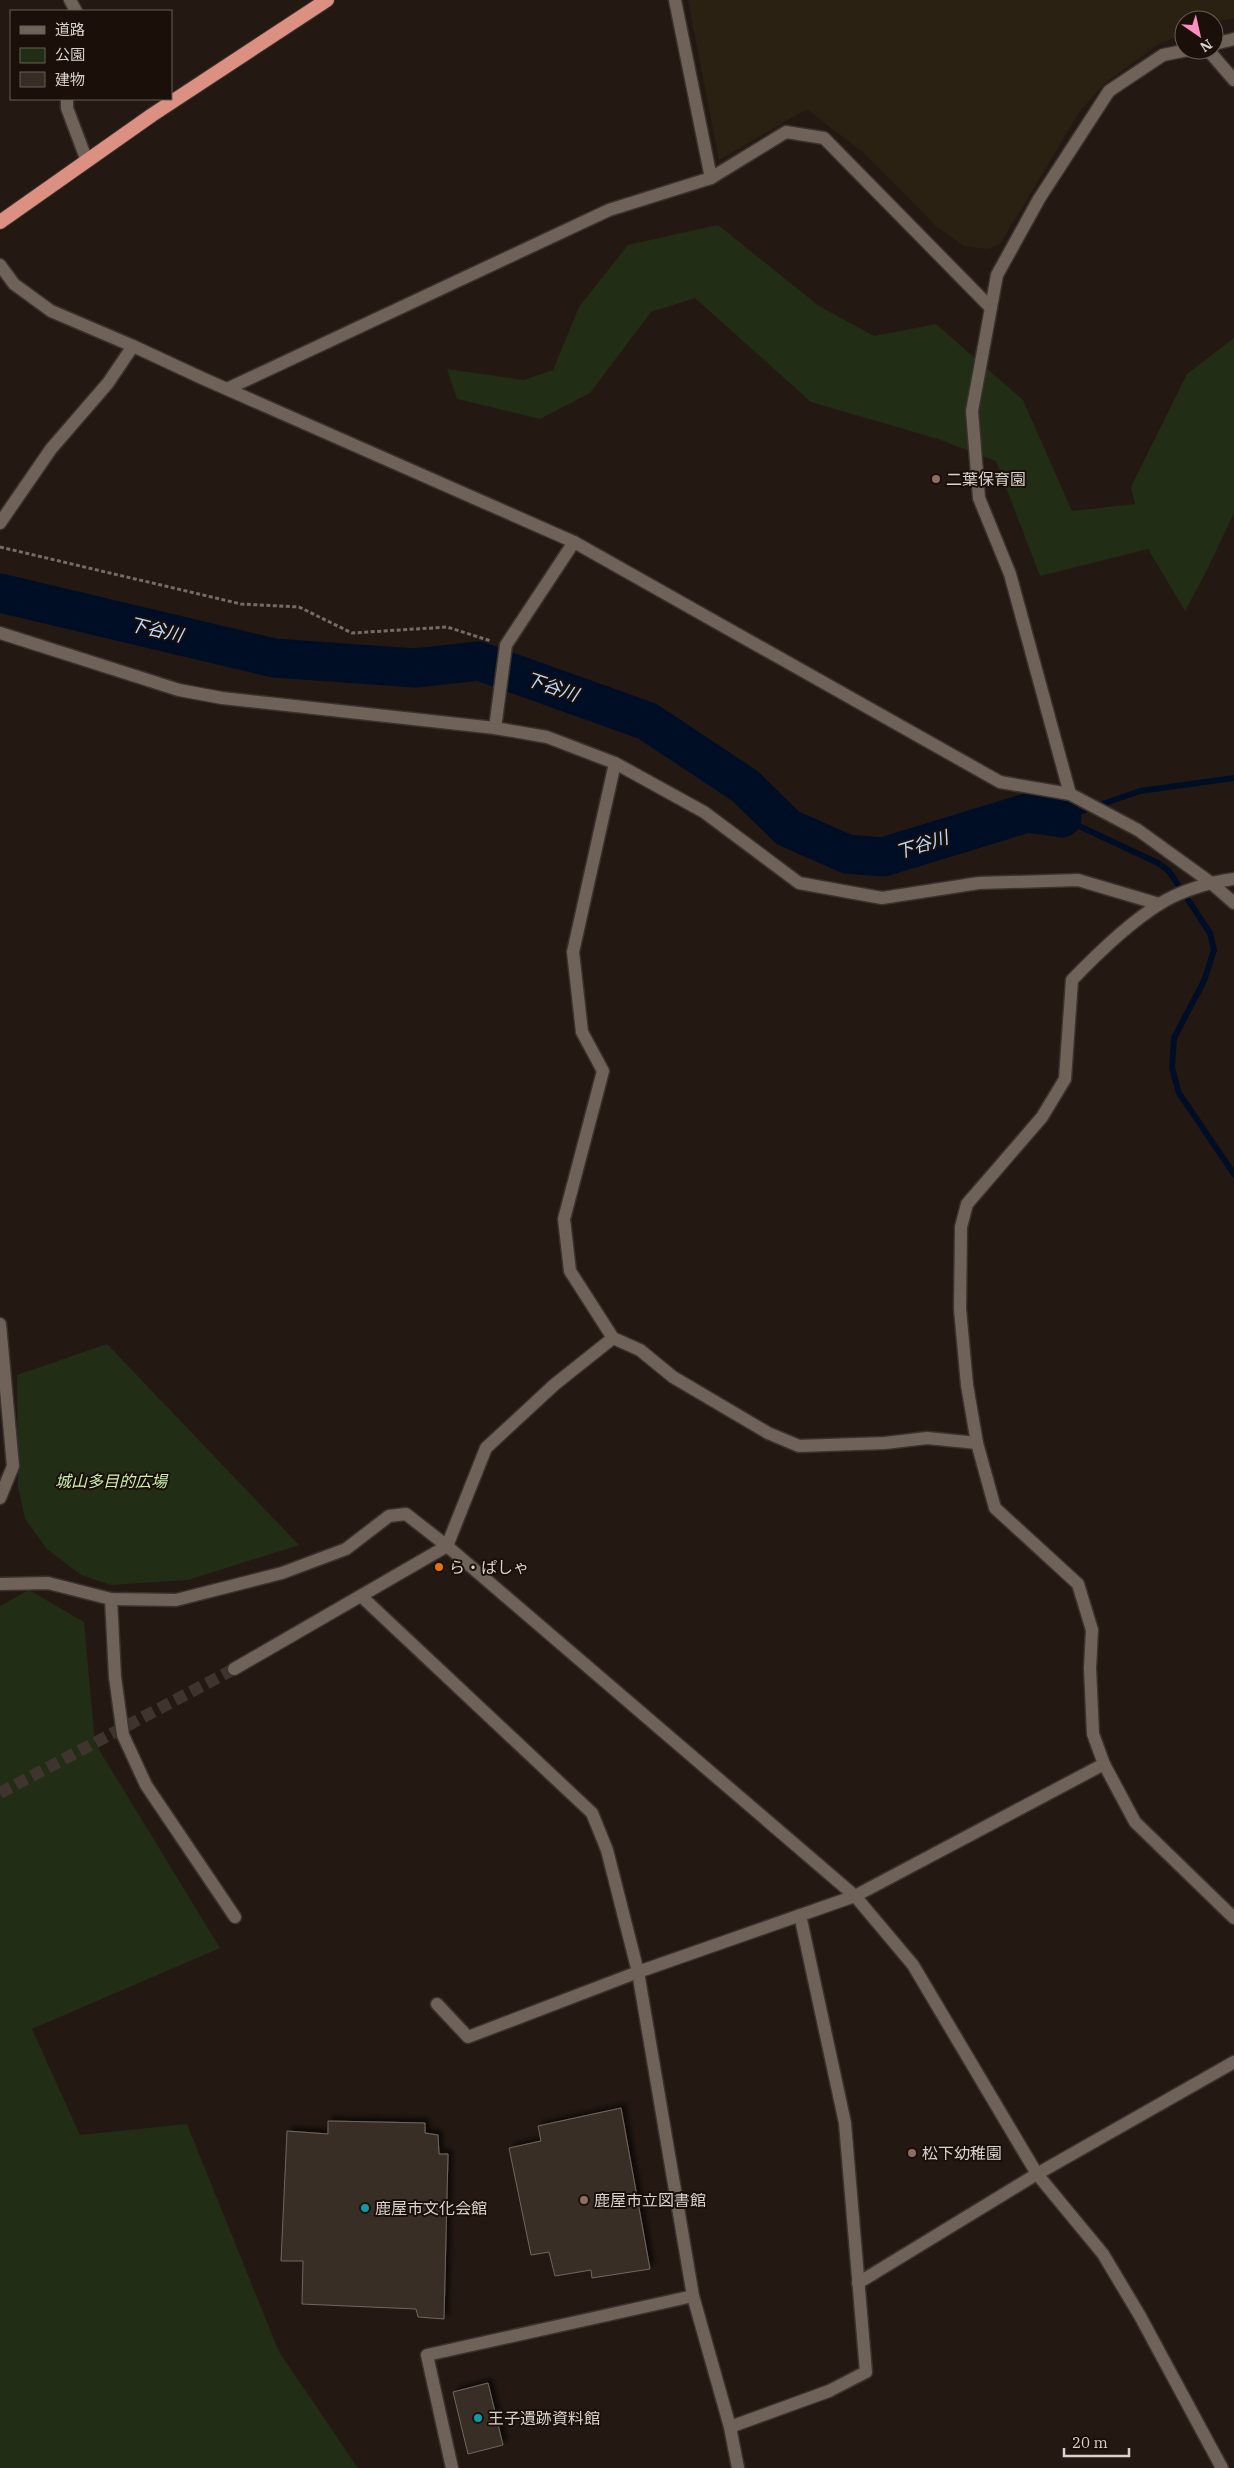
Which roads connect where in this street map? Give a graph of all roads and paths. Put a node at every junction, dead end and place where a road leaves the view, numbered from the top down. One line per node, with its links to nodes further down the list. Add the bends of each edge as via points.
1 (327, 0): 7 (highway)
2 (675, 0): 8 (street)
3 (1174, 53): 11 (street, via 1163,55 1109,91 1039,199 997,275)
4 (1217, 60): 5 (street)
5 (1234, 80)
6 (67, 100): 7 (street)
7 (87, 161): 9 (highway)
8 (711, 178): 11 (street, via 786,132 824,138); 13 (street, via 609,210)
9 (0, 222)
10 (0, 265): 12 (street, via 14,284 51,311)
11 (991, 308): 21 (street, via 972,411 979,498 1010,574)
12 (133, 346): 13 (street); 14 (street, via 108,383 51,449)
13 (229, 388): 15 (street)
14 (0, 523)
15 (574, 542): 18 (street); 21 (street, via 1000,782)
16 (0, 547): 18 (path, via 240,604 298,607 352,633 447,627)
17 (0, 633): 19 (street, via 179,690 222,698)
18 (506, 645): 19 (street)
19 (495, 728): 20 (street, via 548,737)
20 (615, 763): 25 (street, via 704,812 799,883 882,898 979,883 1078,880); 27 (street, via 573,952 582,1032 603,1072 564,1219 570,1271)
21 (1070, 794): 23 (street, via 1138,830)
22 (1234, 879): 23 (street)
23 (1210, 882): 24 (street); 25 (street)
24 (1234, 903)
25 (1159, 904): 28 (street, via 1093,958 1072,980 1066,1079 1042,1117 967,1204 961,1228 960,1309)
26 (0, 1324): 29 (street, via 13,1466)
27 (613, 1338): 28 (street, via 640,1350 673,1378 768,1432 800,1446 928,1438); 30 (street, via 554,1385 486,1448)
28 (977, 1443): 35 (street, via 995,1508 1078,1584 1092,1630 1093,1734)
29 (0, 1498)
30 (448, 1546): 32 (street); 33 (street, via 406,1514 389,1516 346,1550 282,1573 176,1600); 36 (street)
31 (0, 1584): 33 (street, via 48,1583)
32 (361, 1596): 34 (street); 40 (street, via 592,1813 607,1850)
33 (111, 1599): 38 (street, via 115,1677 123,1735 146,1784)
34 (234, 1669)
35 (1104, 1764): 36 (street); 39 (street, via 1135,1822)
36 (855, 1896): 37 (street); 43 (street, via 913,1965)
37 (800, 1916): 40 (street); 44 (street, via 845,2123)
38 (235, 1917)
39 (1234, 1918)
40 (638, 1972): 41 (street, via 468,2037); 45 (street)
41 (437, 2004)
42 (1234, 2062): 43 (street)
43 (1037, 2174): 44 (street); 49 (street, via 1103,2254)
44 (858, 2283): 46 (street, via 866,2372 828,2391)
45 (693, 2296): 46 (street); 47 (street, via 428,2355)
46 (730, 2427): 48 (street)
47 (452, 2468)
48 (738, 2468)
49 (1222, 2468)

